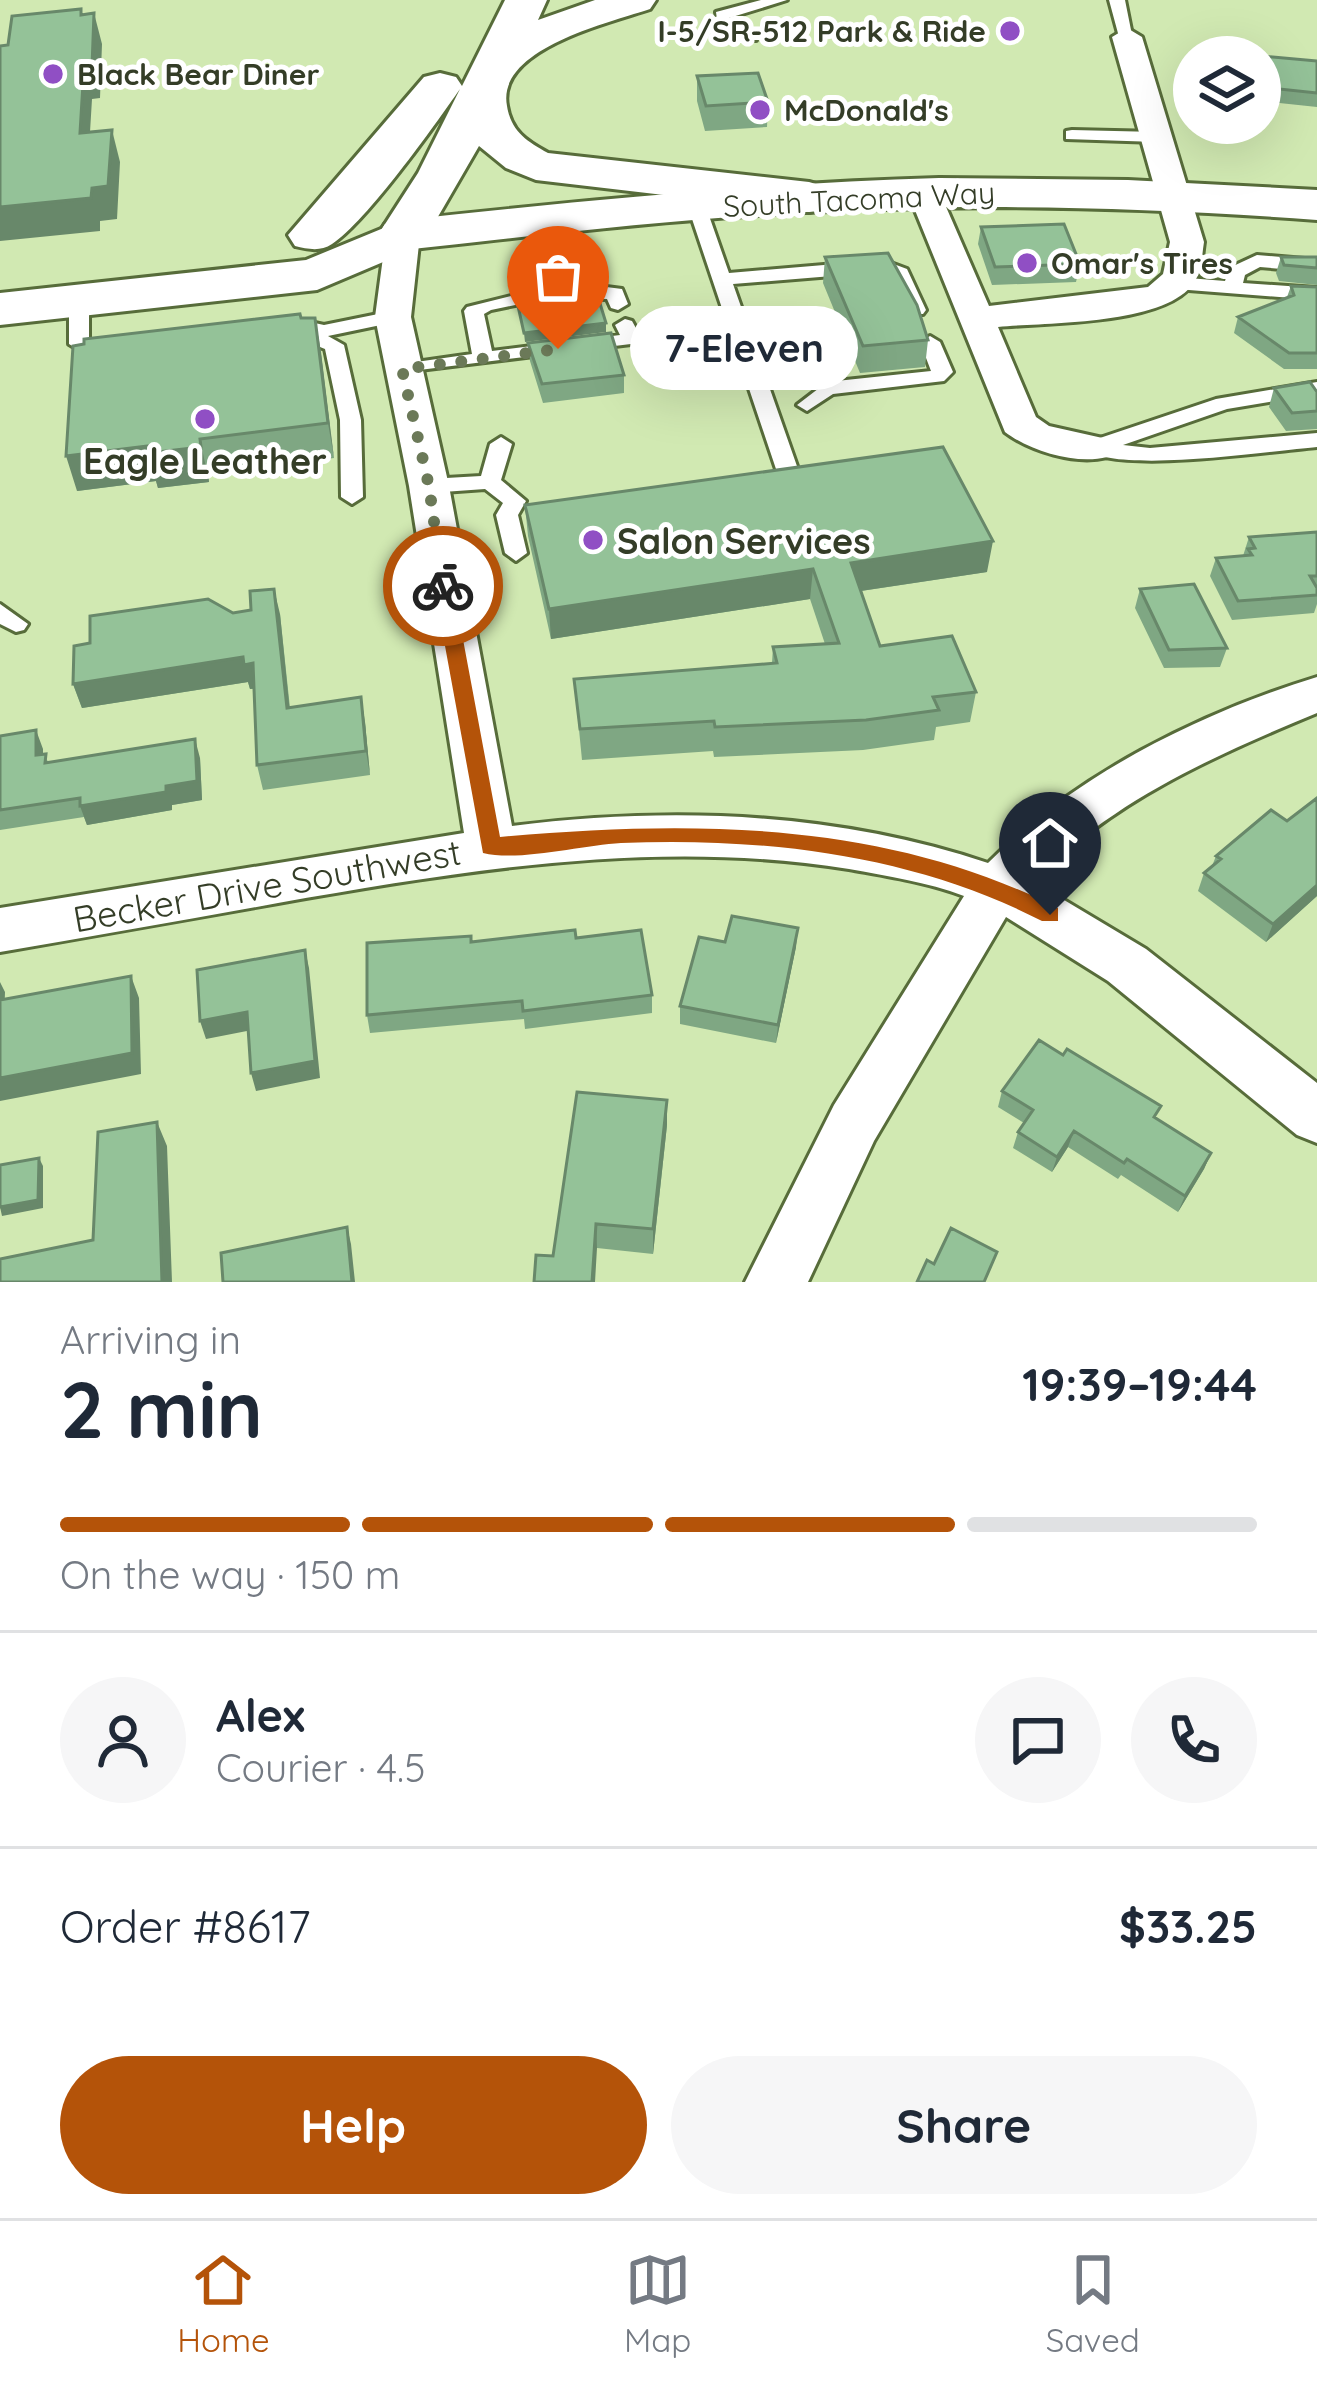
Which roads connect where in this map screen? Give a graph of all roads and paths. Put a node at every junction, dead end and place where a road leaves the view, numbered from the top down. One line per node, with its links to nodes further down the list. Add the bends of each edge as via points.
1 (526, 0): 8 (main road)
2 (635, 0): 8 (main road, via 568,21)
3 (778, 0): 6 (lane, via 722,15 724,31)
4 (1117, 0): 7 (lane)
5 (476, 8): 8 (main road)
6 (750, 37)
7 (1127, 37): 10 (street)
8 (473, 80): 13 (main road, via 484,125 536,166); 17 (main road); 18 (main road, via 442,173)
9 (1072, 135): 10 (lane)
10 (1157, 137): 12 (street)
11 (925, 193): 12 (main road, South Tacoma Way); 13 (main road, South Tacoma Way); 28 (street)
12 (1174, 196): 14 (main road, South Tacoma Way); 23 (street, via 1187,256)
13 (809, 197): 15 (main road, South Tacoma Way)
14 (1317, 206)
15 (697, 207): 16 (main road, South Tacoma Way); 21 (lane)
16 (542, 221): 18 (main road, South Tacoma Way); 22 (lane)
17 (313, 235): 18 (main road, South Tacoma Way); 20 (main road, South Tacoma Way)
18 (403, 235): 26 (main road, South Tacoma Way, via 317,274 79,322); 27 (street)
19 (1317, 266): 24 (lane, via 1258,261 1236,272)
20 (0, 271)
21 (722, 279): 32 (lane, via 901,273 943,372 827,388); 36 (lane)
22 (562, 284): 29 (lane, via 474,311); 29 (lane, via 582,297 615,293 632,340)
23 (1176, 284): 24 (lane); 28 (street, via 1136,304)
24 (1233, 287): 25 (lane)
25 (1317, 294)
26 (0, 309)
27 (393, 317): 30 (street); 39 (lane, via 310,328 312,337 334,345 345,381)
28 (978, 318): 35 (street, via 1018,423 1036,436)
29 (483, 358): 30 (lane)
30 (402, 369): 38 (street)
31 (1317, 388): 35 (lane, via 1223,403)
32 (807, 405)
33 (1317, 440): 35 (lane, via 1150,454)
34 (501, 444): 37 (lane)
35 (1093, 448)
36 (787, 469)
37 (490, 482): 38 (lane); 40 (lane, via 515,501 507,515)
38 (429, 486): 42 (street)
39 (352, 497)
40 (515, 553)
41 (1317, 694): 43 (street, via 1091,807)
42 (491, 847): 43 (street, Becker Drive Southwest, via 622,834 748,837 891,856); 44 (street, Becker Drive Southwest)
43 (997, 887): 45 (street, Becker Drive Southwest, via 1123,960); 46 (street, via 854,1123)
44 (0, 930)
45 (1317, 1117)
46 (776, 1282)

